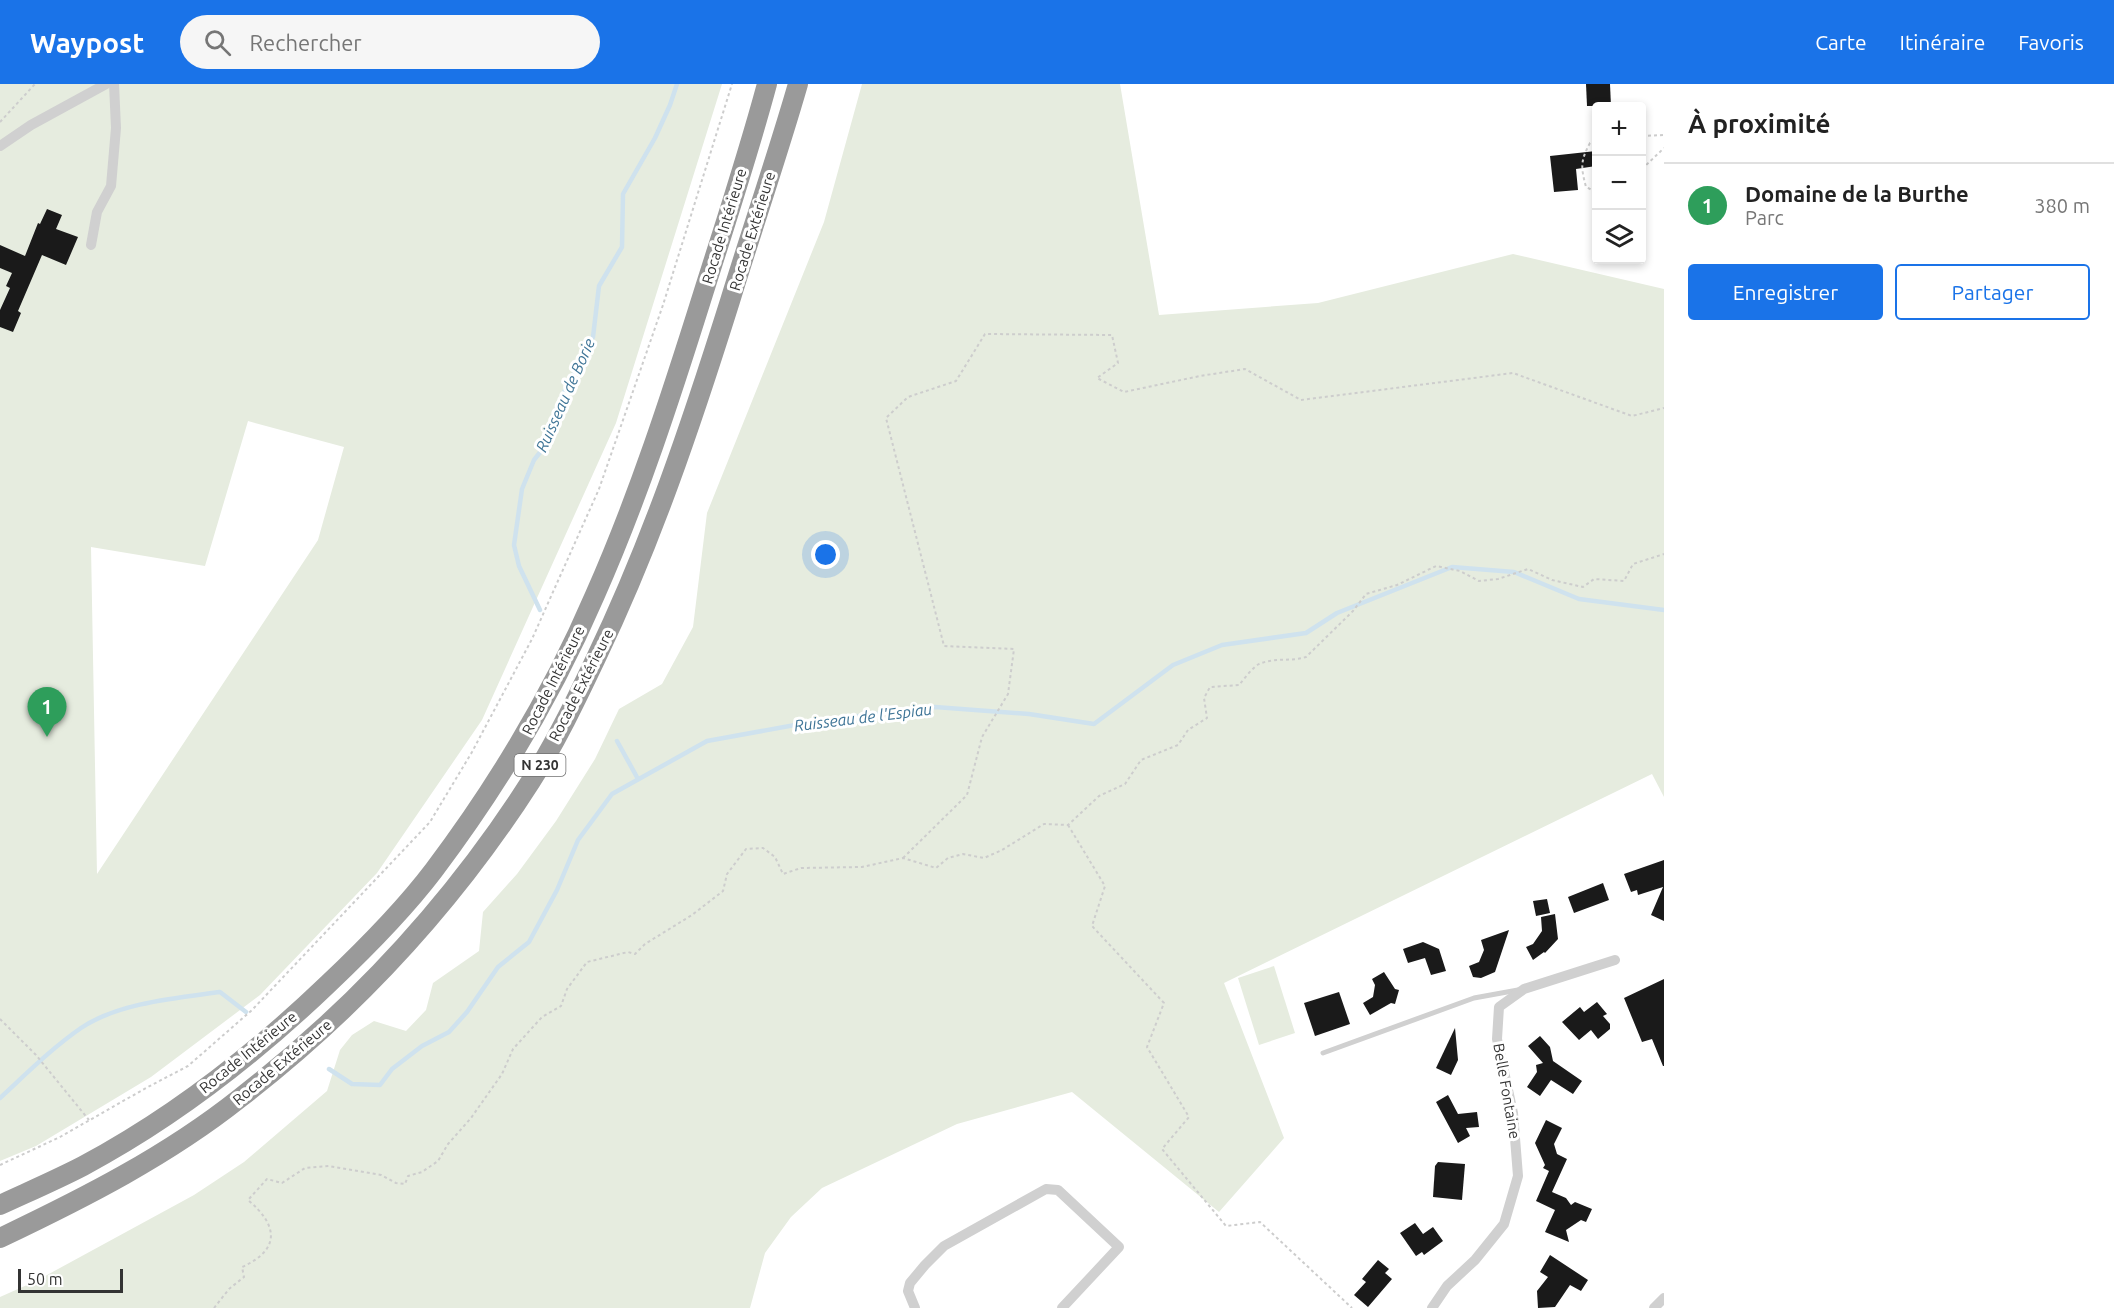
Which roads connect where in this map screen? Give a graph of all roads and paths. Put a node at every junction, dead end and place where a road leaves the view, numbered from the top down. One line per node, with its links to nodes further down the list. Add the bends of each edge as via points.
1 (35, 84): 7 (path)
2 (106, 84): 11 (street)
3 (114, 84): 15 (street, via 116,129 111,186 98,212)
4 (732, 84): 24 (path, via 663,305 599,489 532,639 430,822 252,1010 188,1066)
5 (767, 84): 26 (highway, Rocade Intérieure / N 230, via 679,370 637,490 595,596 551,688 493,786 425,881 366,949 286,1023 150,1126 83,1166)
6 (798, 84): 27 (highway, Rocade Extérieure / N 230, via 666,496 626,595 574,705 518,799 457,886 381,973 309,1042 239,1100 168,1149 82,1199)
7 (0, 122)
8 (1664, 135): 9 (path)
9 (1646, 136)
10 (1592, 143): 14 (path, via 1582,156 1581,170 1586,187)
11 (0, 146)
12 (1664, 148): 13 (path)
13 (1646, 165)
14 (1592, 190)
15 (91, 245)
16 (1664, 408): 19 (path, via 1632,416 1513,373 1301,400 1245,369 1124,392 1097,378 1118,363 1112,335 985,334 956,381 908,397 886,418 944,646 1014,649 1008,694 982,737 967,795)
17 (1664, 554): 18 (path, via 1634,564 1624,580 1594,579 1583,587 1528,569 1479,581 1436,566 1397,585 1366,594 1306,657 1258,665 1239,685 1210,687 1204,698 1207,718 1188,730 1178,746 1141,760 1125,784 1099,796)
18 (1068, 825): 19 (path, via 1044,824 984,858 963,854 948,858 936,868); 32 (path, via 1105,886 1092,926 1164,1003 1147,1047 1190,1117 1162,1149 1226,1226 1260,1222)
19 (903, 858): 29 (path, via 862,867 801,867 783,874 775,857 763,848 746,849 727,874 723,891 692,915 635,954 628,952 586,962 567,989 561,1006 542,1017 513,1049 502,1074 438,1161 408,1176 405,1184 381,1175 329,1166 305,1168 282,1183 267,1179 248,1200 267,1219 272,1237 267,1251 242,1267 244,1277)
20 (1615, 960): 21 (street, Belle Fontaine)
21 (1524, 989): 23 (lane, via 1474,998); 33 (street, Belle Fontaine, via 1499,1007 1497,1039 1513,1113 1518,1176 1504,1224)
22 (0, 1019): 24 (path)
23 (1323, 1053)
24 (90, 1120): 25 (path)
25 (0, 1165)
26 (0, 1205)
27 (0, 1238)
28 (1664, 1298): 34 (street)
29 (214, 1308)
30 (915, 1308): 31 (street, via 908,1291 910,1283 944,1246 1046,1189 1058,1190 1119,1246)
31 (1062, 1308)
32 (1352, 1308)
33 (1432, 1308)
34 (1654, 1308)

